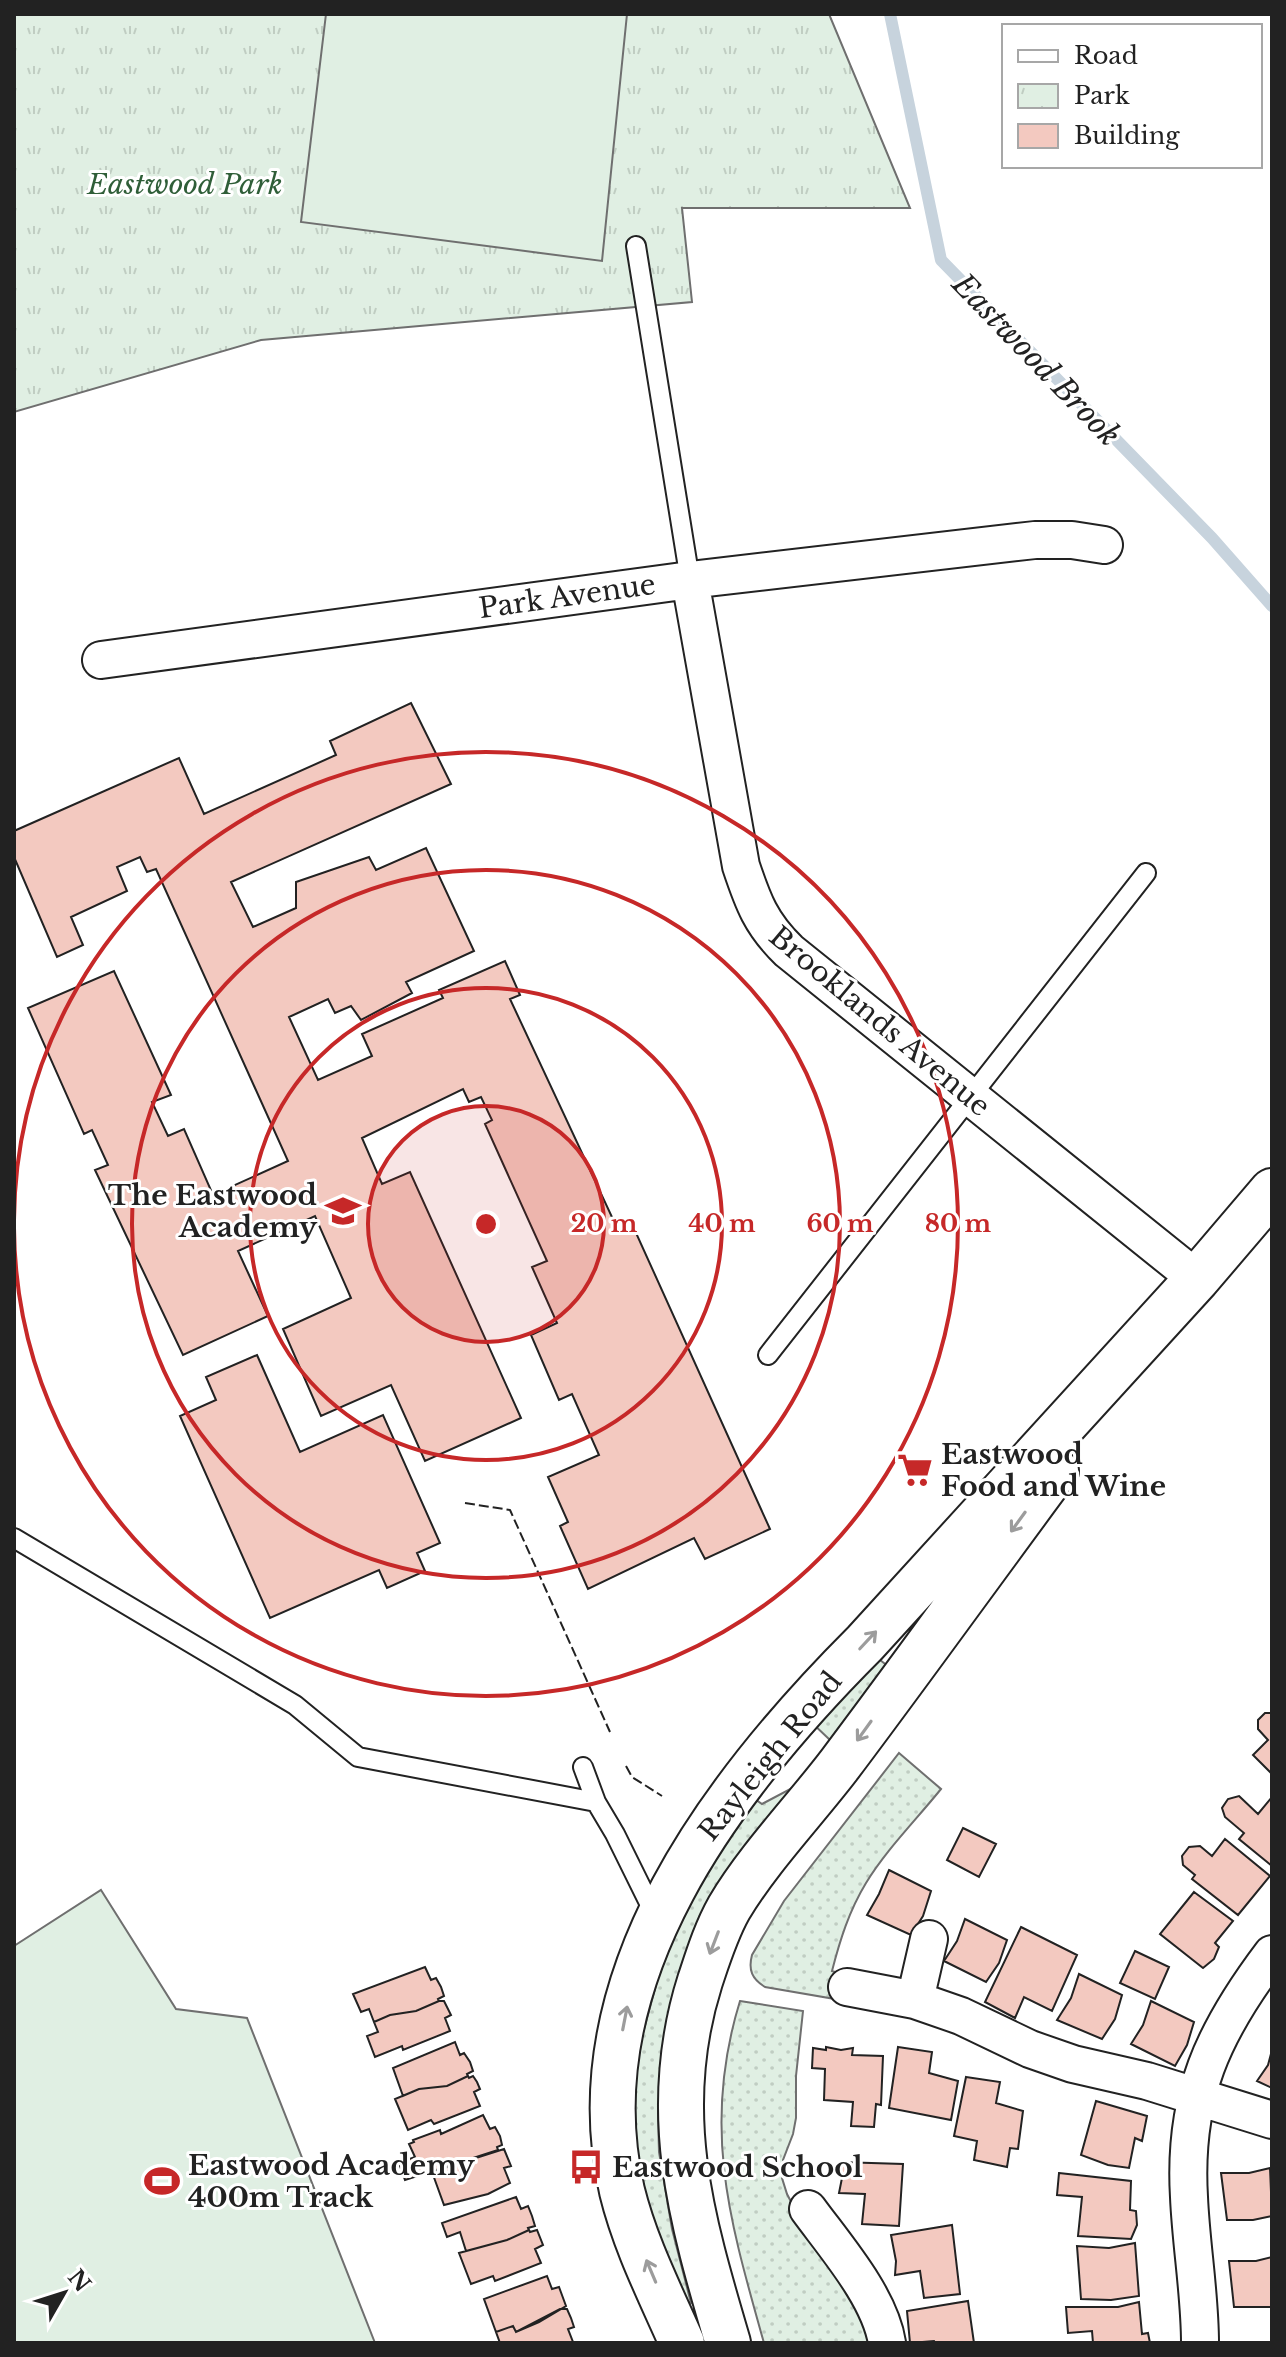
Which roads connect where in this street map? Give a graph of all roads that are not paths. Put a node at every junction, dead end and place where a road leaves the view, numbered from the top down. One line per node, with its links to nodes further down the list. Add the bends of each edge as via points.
1 (636, 246): 3 (lane)
2 (1104, 545): 3 (street, Park Avenue, via 1035,540)
3 (690, 580): 4 (street, Park Avenue); 6 (street, Brooklands Avenue, via 741,866 759,917 789,951)
4 (101, 660)
5 (1146, 873): 6 (lane)
6 (970, 1098): 8 (street, Brooklands Avenue); 9 (lane)
7 (1272, 1191): 8 (main road, Rayleigh Road)
8 (1197, 1279): 13 (main road, Rayleigh Road, one-way to 8, via 714,1820 809,1700); 22 (main road, Rayleigh Road, one-way to 22, via 742,1889 719,1929 687,2028 680,2112 690,2207)
9 (768, 1355)
10 (14, 1538): 12 (lane, via 295,1705 358,1757)
11 (583, 1767): 12 (lane)
12 (596, 1802): 13 (lane)
13 (658, 1920): 21 (main road, Rayleigh Road, one-way to 13, via 635,2235 616,2151 614,2109 625,2013)
14 (929, 1939): 17 (street)
15 (1272, 1954): 18 (street, via 1223,2027)
16 (847, 1987): 17 (street)
17 (915, 2000): 18 (street, via 1073,2064)
18 (1195, 2096): 19 (street); 24 (street, via 1188,2194)
19 (1272, 2120)
20 (808, 2209): 23 (street, via 861,2284)
21 (682, 2343)
22 (728, 2343)
23 (887, 2343)
24 (1200, 2343)

